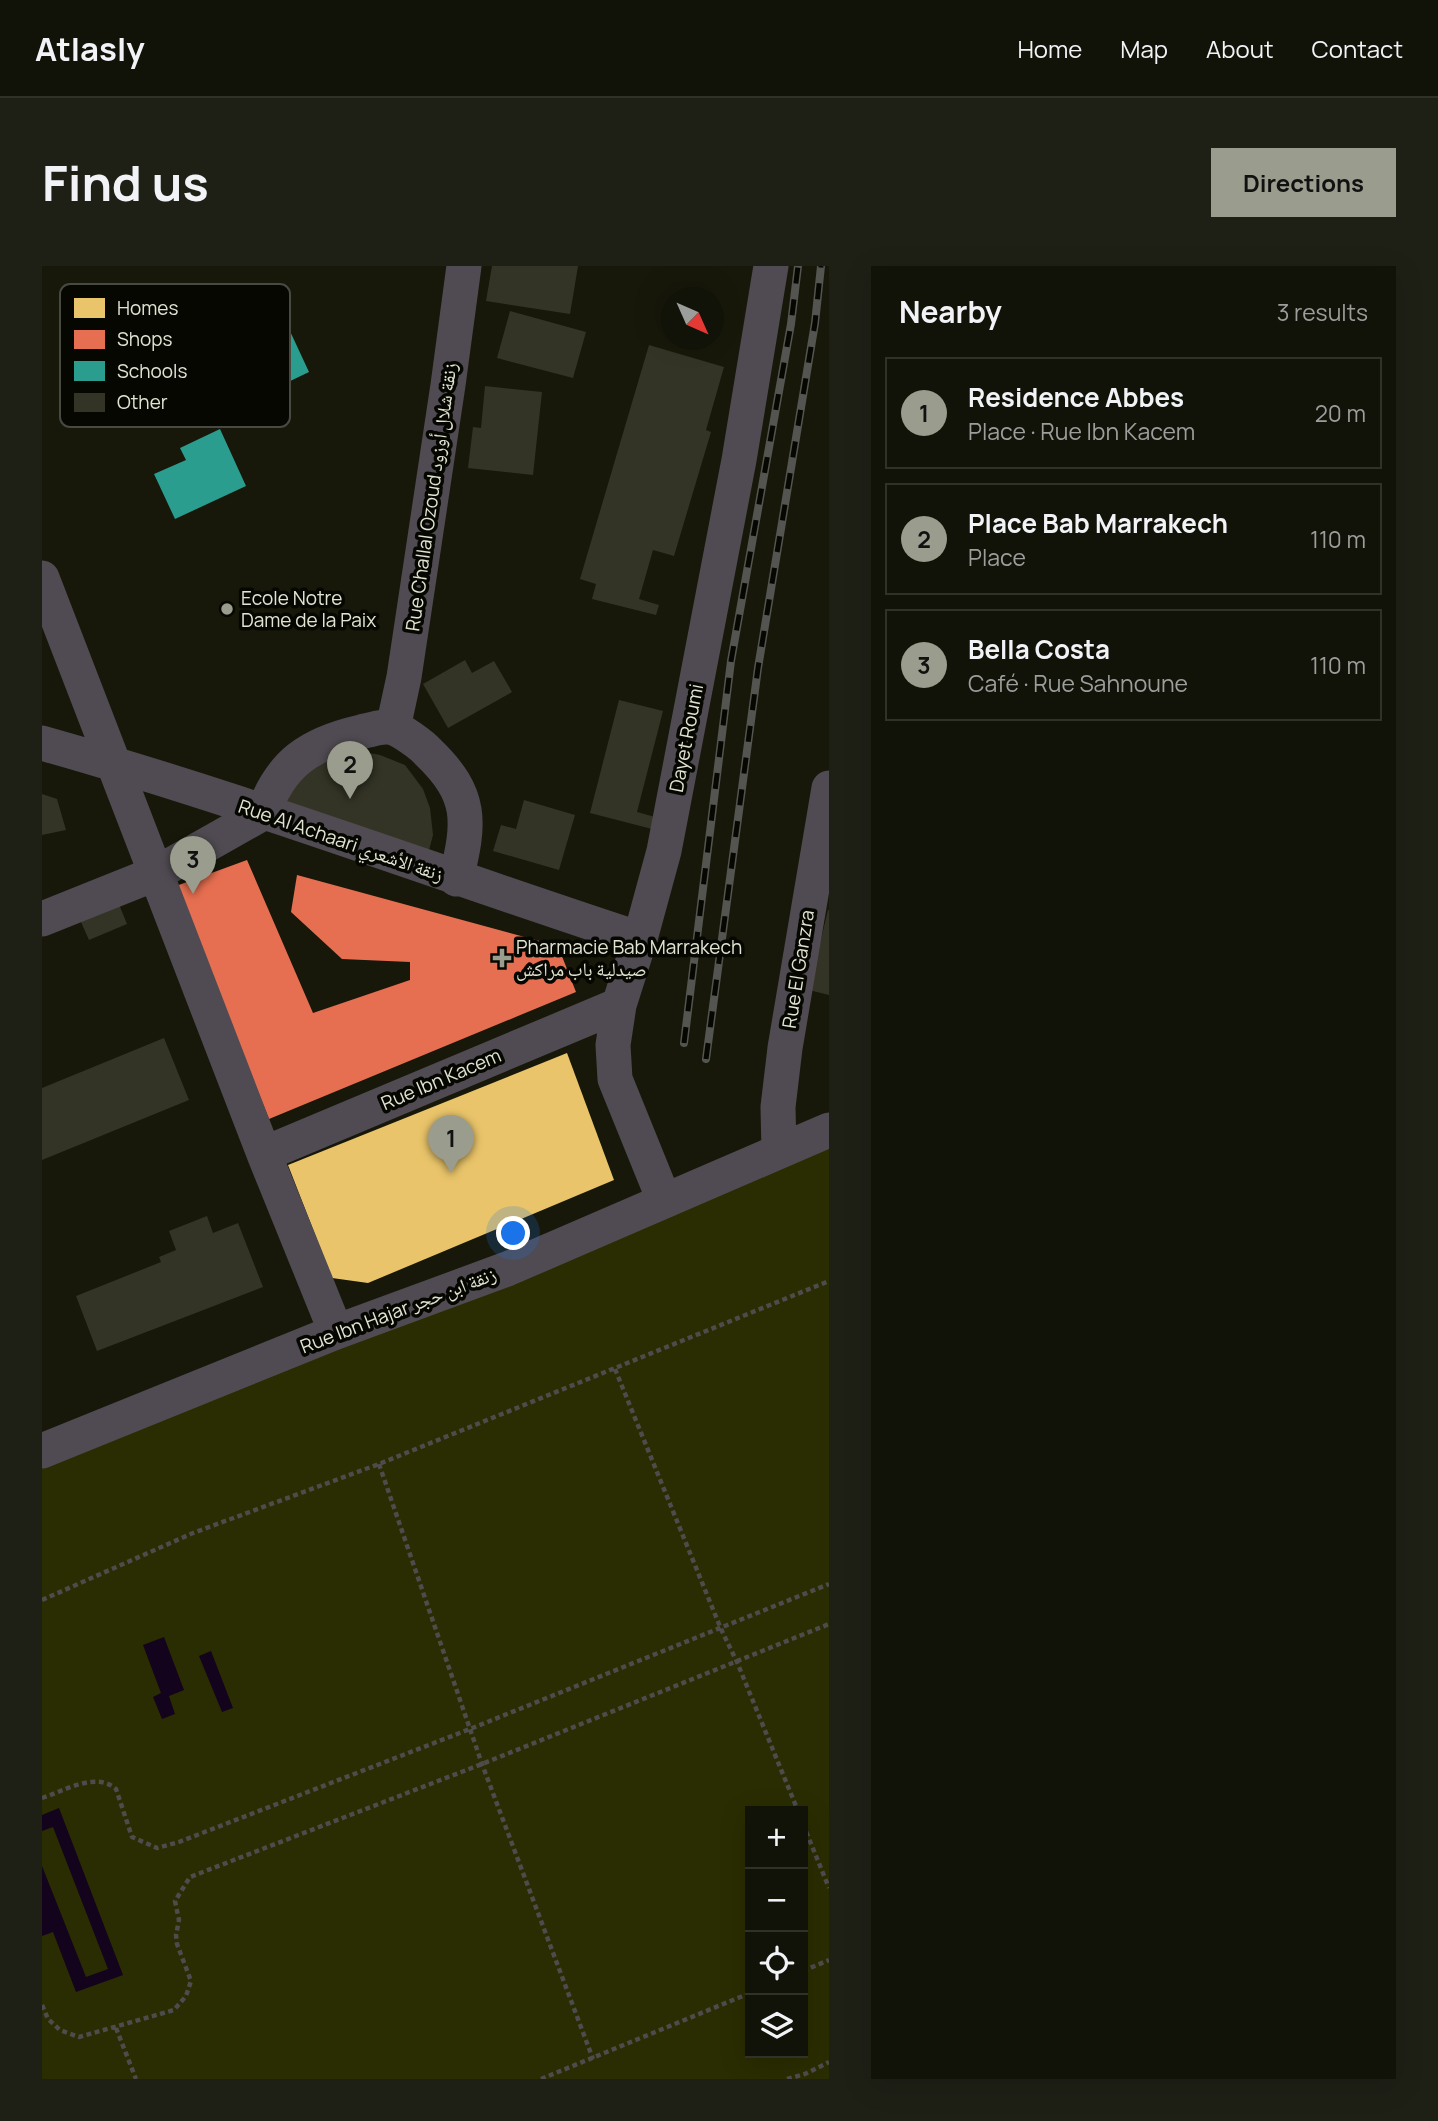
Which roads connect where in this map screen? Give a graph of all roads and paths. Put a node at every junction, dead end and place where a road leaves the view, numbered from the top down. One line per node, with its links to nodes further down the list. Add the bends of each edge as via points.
1 (464, 266): 4 (street, Rue Challal Ozoud زنقة شلال أوزود, via 414,614)
2 (771, 266): 12 (street, Dayet Roumi, via 712,608 664,852)
3 (42, 578): 6 (street)
4 (393, 727): 8 (street, via 344,736 302,755 272,789); 10 (street, via 423,747 457,787 466,838)
5 (42, 743): 6 (street, Rue Al Achaari زنقة الأشعري)
6 (114, 764): 8 (street, Rue Al Achaari زنقة الأشعري); 9 (street)
7 (829, 788): 15 (street, Rue El Ganzra, via 785,1048 778,1107)
8 (263, 813): 9 (street); 10 (street, Rue Al Achaari زنقة الأشعري)
9 (157, 873): 11 (street); 16 (street)
10 (456, 879): 12 (street, Rue Al Achaari زنقة الأشعري)
11 (42, 919)
12 (640, 939): 13 (street, Dayet Roumi)
13 (619, 1004): 16 (street, Rue Ibn Kacem); 17 (street, Dayet Roumi, via 613,1045 615,1079)
14 (829, 1130): 15 (street, Rue Ibn Hajar زنقة ابن حجر)
15 (779, 1151): 17 (street, Rue Ibn Hajar زنقة ابن حجر)
16 (264, 1154): 19 (street)
17 (664, 1200): 19 (street, Rue Ibn Hajar زنقة ابن حجر, via 507,1269)
18 (829, 1281): 20 (path)
19 (336, 1332): 21 (street, Rue Ibn Hajar زنقة ابن حجر)
20 (615, 1369): 22 (path); 26 (path)
21 (42, 1451)
22 (379, 1464): 24 (path, via 193,1533); 28 (path)
23 (829, 1584): 26 (path)
24 (42, 1601)
25 (829, 1625): 27 (path)
26 (720, 1629): 27 (path); 28 (path)
27 (737, 1662): 29 (path); 31 (path)
28 (470, 1729): 29 (path); 30 (path, via 157,1848 132,1837 116,1789 110,1784 87,1782)
29 (482, 1765): 38 (path, via 190,1877 175,1901 177,1944 191,1981 187,1996 174,2010); 39 (path)
30 (42, 1798)
31 (796, 1806)
32 (808, 1836): 33 (path)
33 (829, 1888)
34 (829, 1960): 35 (path)
35 (808, 1969)
36 (745, 1995): 39 (path)
37 (42, 2005): 38 (path, via 54,2025 79,2037)
38 (116, 2028): 41 (path)
39 (593, 2059): 42 (path)
40 (829, 2062): 43 (path)
41 (136, 2079)
42 (541, 2079)
43 (787, 2079)

